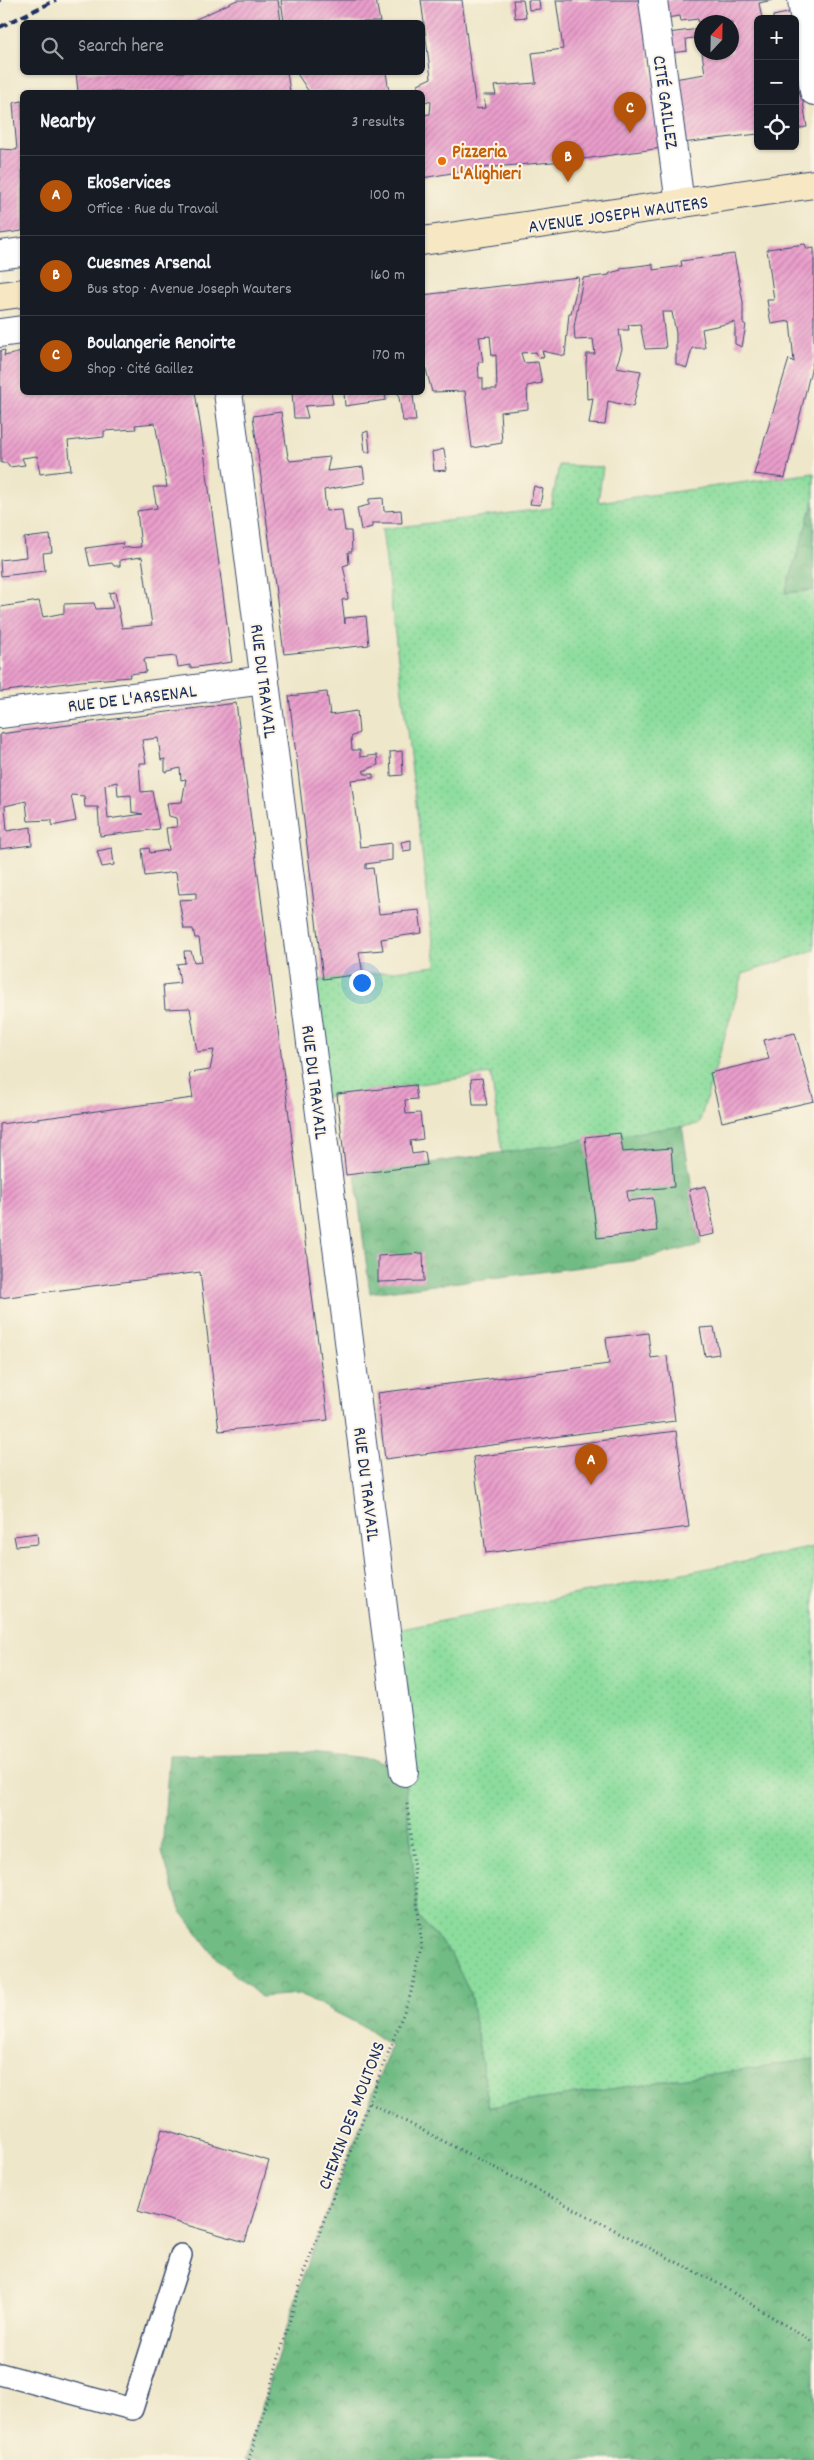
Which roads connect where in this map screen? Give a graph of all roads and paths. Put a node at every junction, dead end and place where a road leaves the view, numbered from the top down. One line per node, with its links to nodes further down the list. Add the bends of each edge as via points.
1 (653, 0): 5 (street, CITÉ GAILLEZ)
2 (802, 0): 3 (street)
3 (814, 91)
4 (814, 184): 5 (main road, AVENUE JOSEPH WAUTERS)
5 (680, 204): 6 (main road, AVENUE JOSEPH WAUTERS)
6 (425, 241)
7 (20, 252): 8 (street)
8 (0, 255)
9 (20, 292): 10 (main road)
10 (0, 296)
11 (20, 330): 12 (street)
12 (0, 333)
13 (228, 395): 14 (street, RUE DU TRAVAIL)
14 (265, 680): 15 (street, RUE DE L'ARSENAL); 16 (street, RUE DU TRAVAIL)
15 (0, 714)
16 (404, 1772): 17 (path, CHEMIN DES MOUTONS, via 422,1949 410,1996)
17 (370, 2103): 19 (path, via 720,2284); 21 (path, CHEMIN DES MOUTONS, via 304,2272)
18 (181, 2255): 20 (lane, via 132,2409)
19 (814, 2343)
20 (0, 2374)
21 (249, 2460)

